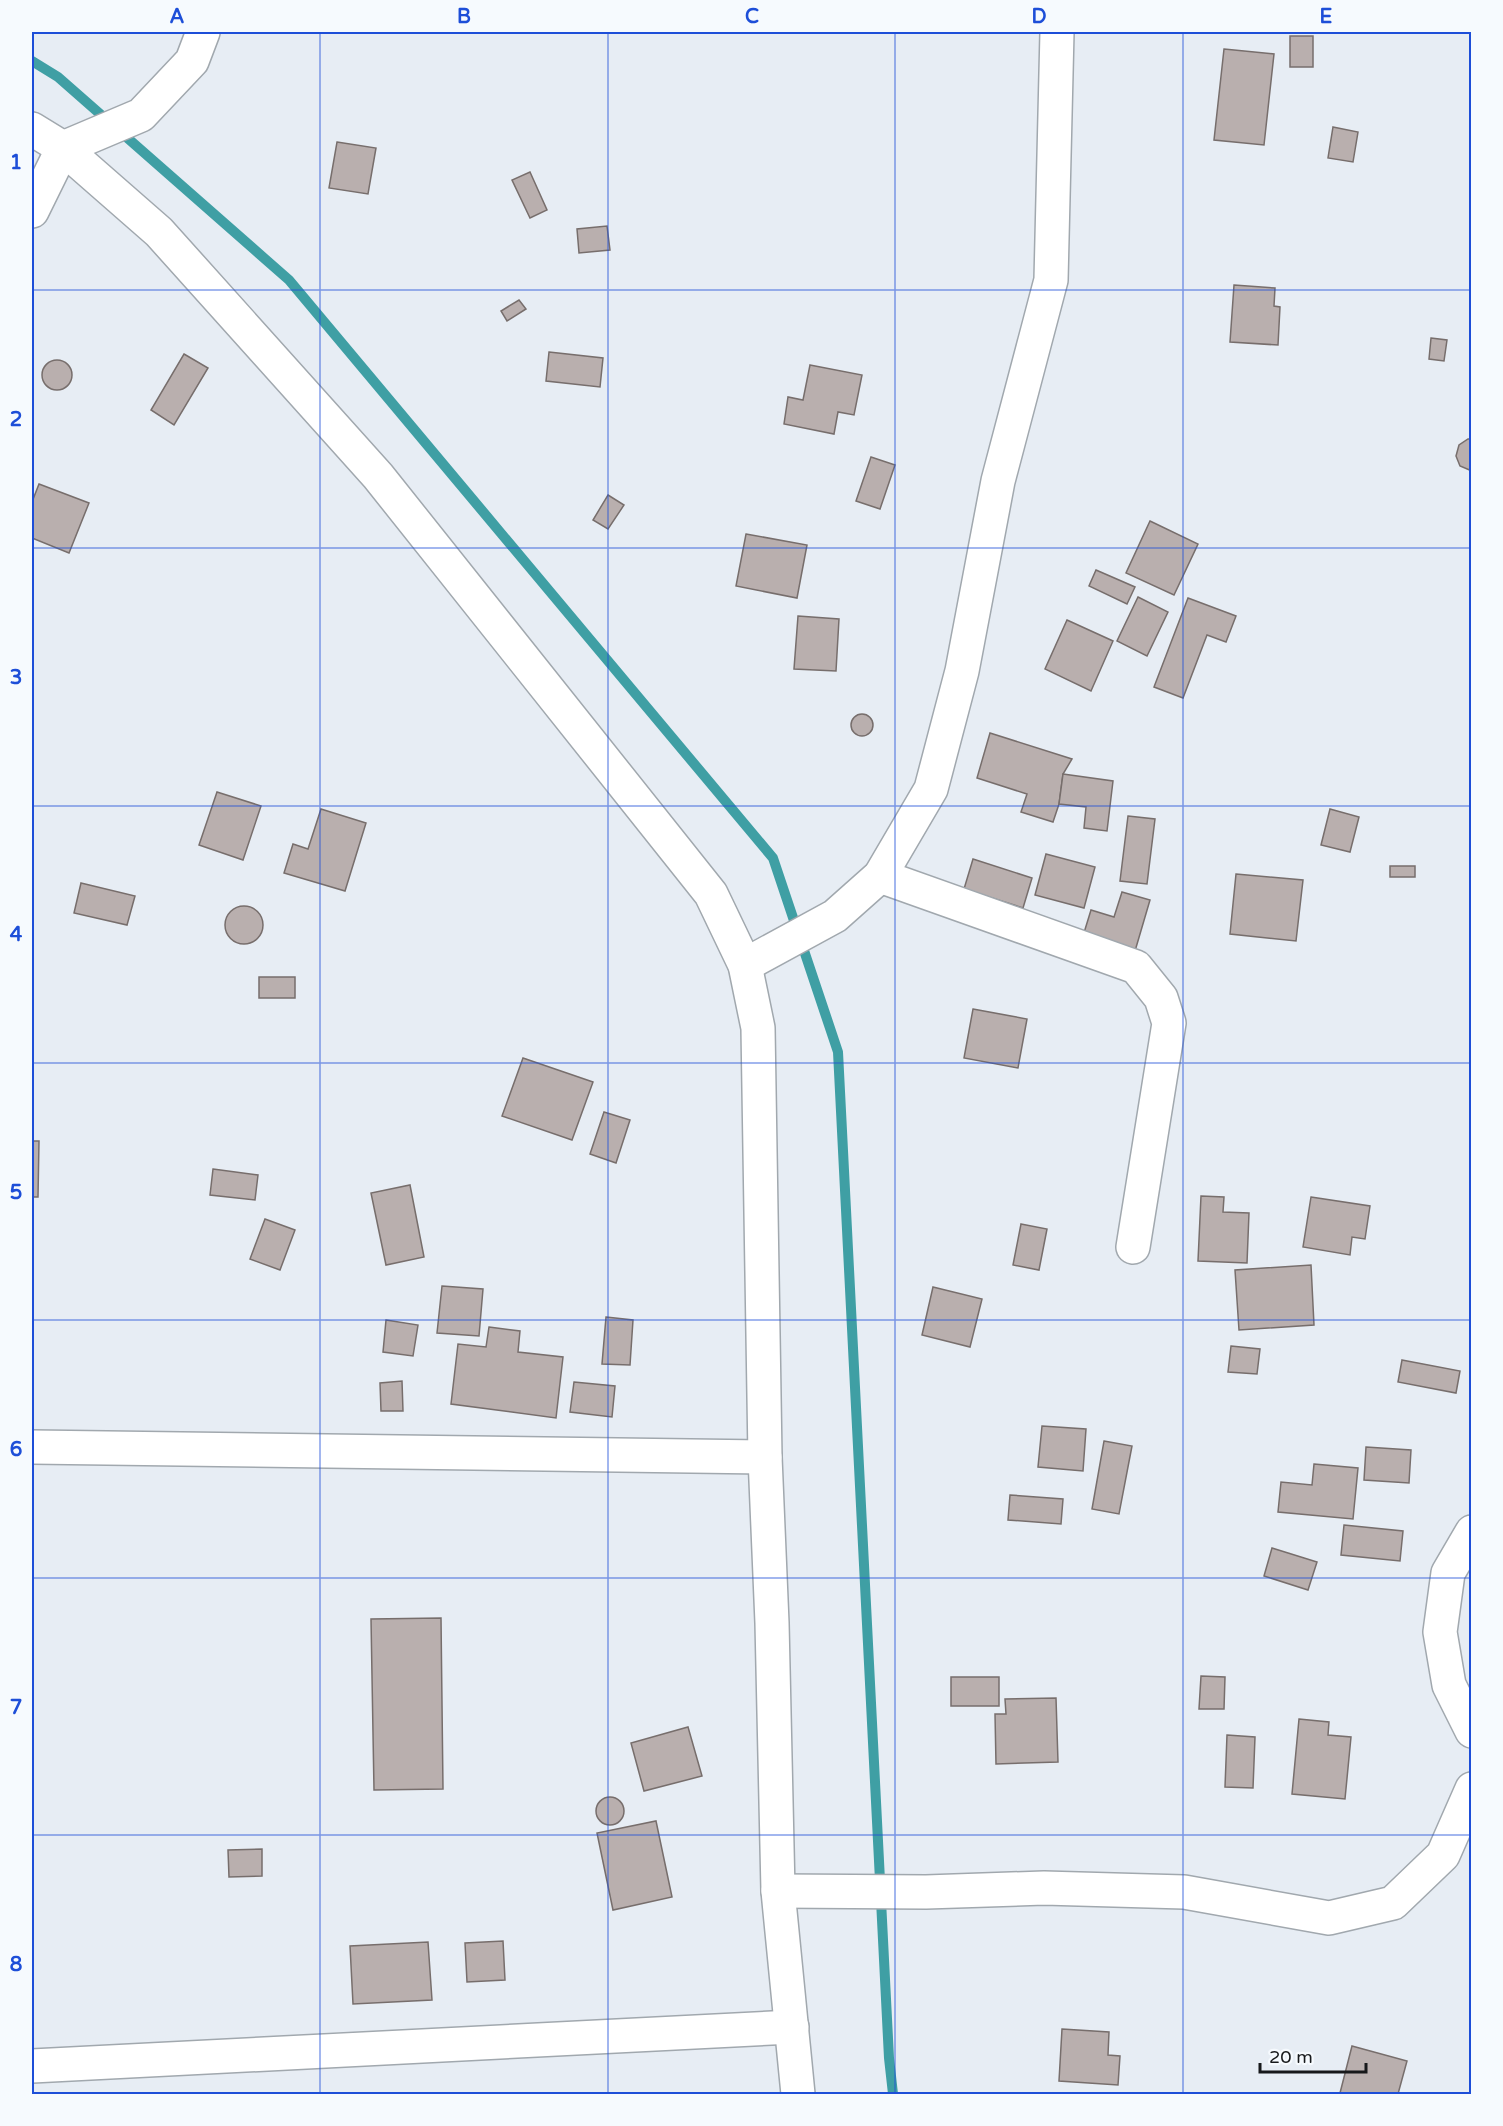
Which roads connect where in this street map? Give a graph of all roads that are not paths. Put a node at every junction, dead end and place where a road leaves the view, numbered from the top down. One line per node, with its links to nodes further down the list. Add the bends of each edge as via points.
1 (203, 32): 4 (street, via 192,61 141,115)
2 (1057, 32): 6 (street, via 1051,280 998,481 962,671 931,789)
3 (32, 129): 4 (street)
4 (63, 148): 5 (street); 7 (street, via 159,232 378,476 711,894)
5 (32, 212)
6 (880, 876): 7 (street, via 835,916); 8 (street, via 1136,967 1161,998 1168,1023)
7 (745, 965): 10 (street, via 758,1028)
8 (1133, 1247)
9 (32, 1448): 10 (street)
10 (765, 1457): 14 (street)
11 (1472, 1532): 12 (street, via 1448,1573 1440,1632 1449,1685)
12 (1472, 1731)
13 (1472, 1789): 14 (street, via 1443,1855 1393,1903 1329,1918 1184,1892 1044,1888)
14 (778, 1891): 15 (street)
15 (792, 2027): 16 (street); 17 (street)
16 (32, 2066)
17 (798, 2094)

